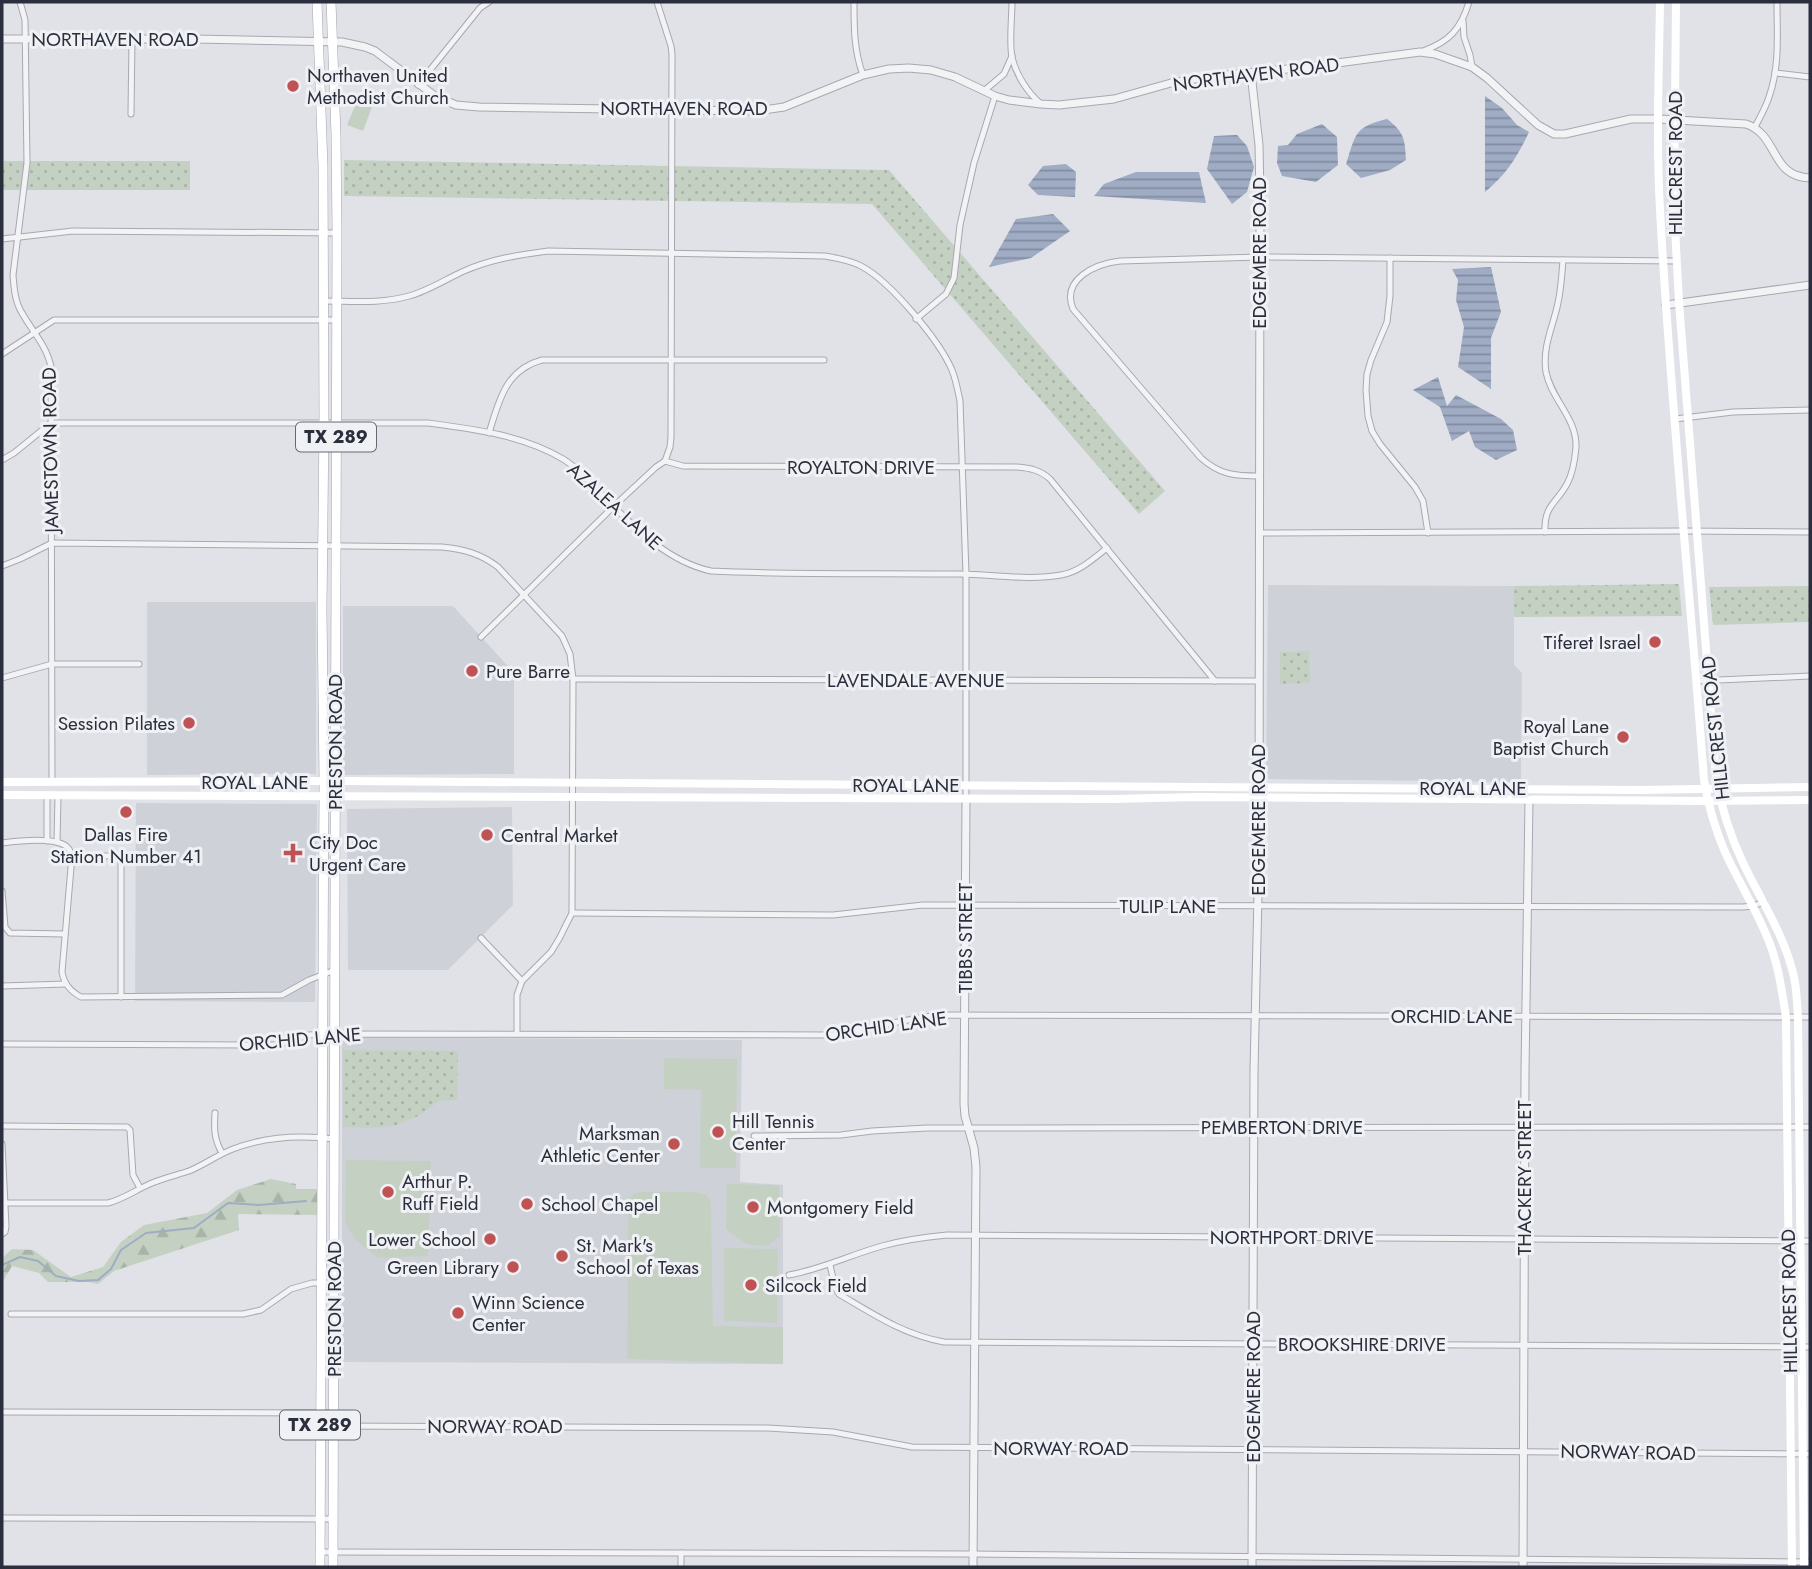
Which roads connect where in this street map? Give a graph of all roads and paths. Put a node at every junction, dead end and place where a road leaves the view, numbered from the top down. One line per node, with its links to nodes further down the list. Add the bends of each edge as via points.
1 (20, 2): 14 (street, JAMESTOWN ROAD)
2 (317, 2): 16 (main road, PRESTON ROAD / TX 289)
3 (331, 2): 17 (main road, PRESTON ROAD / TX 289)
4 (489, 2): 25 (street)
5 (657, 2): 29 (street, via 671,50)
6 (854, 2): 23 (street, via 854,44)
7 (1012, 2): 19 (street)
8 (1469, 2): 12 (street)
9 (1660, 2): 31 (main road, HILLCREST ROAD)
10 (1676, 2): 32 (main road, HILLCREST ROAD)
11 (1777, 2): 22 (street)
12 (1463, 21): 18 (street, via 1443,42); 20 (street)
13 (2, 39): 14 (street, NORTHAVEN ROAD)
14 (25, 39): 15 (street, NORTHAVEN ROAD); 39 (street, JAMESTOWN ROAD, via 26,163)
15 (132, 39): 16 (street, NORTHAVEN ROAD); 30 (street)
16 (318, 41): 17 (street, NORTHAVEN ROAD); 34 (main road, PRESTON ROAD / TX 289)
17 (332, 41): 25 (street, NORTHAVEN ROAD, via 375,51); 35 (main road, PRESTON ROAD / TX 289)
18 (1420, 52): 20 (street, NORTHAVEN ROAD); 21 (street, NORTHAVEN ROAD)
19 (1012, 56): 26 (street, via 1004,74); 28 (street, via 1025,86)
20 (1472, 67): 31 (street, NORTHAVEN ROAD, via 1554,134 1631,119)
21 (1251, 73): 28 (street, NORTHAVEN ROAD, via 1186,80 1114,99); 42 (street, EDGEMERE ROAD, via 1259,145)
22 (1775, 73): 24 (street); 33 (street)
23 (863, 75): 26 (street, NORTHAVEN ROAD, via 921,69); 29 (street, NORTHAVEN ROAD, via 771,110)
24 (1810, 77)
25 (418, 85): 29 (street, NORTHAVEN ROAD, via 463,106)
26 (985, 90): 27 (street, NORTHAVEN ROAD)
27 (995, 96): 28 (street, NORTHAVEN ROAD); 52 (street, via 960,225 954,278 946,294)
28 (1041, 104)
29 (671, 110): 41 (street)
30 (131, 114)
31 (1658, 119): 32 (street, NORTHAVEN ROAD); 45 (main road, HILLCREST ROAD)
32 (1674, 119): 33 (street, NORTHAVEN ROAD); 46 (main road, HILLCREST ROAD)
33 (1755, 127): 36 (street, via 1785,170)
34 (323, 166): 35 (main road); 37 (main road, PRESTON ROAD / TX 289)
35 (336, 167): 38 (main road, PRESTON ROAD / TX 289)
36 (1810, 178)
37 (323, 233): 38 (street); 39 (street, via 73,231); 48 (main road, PRESTON ROAD / TX 289)
38 (337, 233): 49 (main road, PRESTON ROAD / TX 289)
39 (16, 237): 40 (street); 55 (street, JAMESTOWN ROAD, via 14,286 20,311)
40 (2, 239)
41 (671, 253): 49 (street, TIBBS STREET, via 548,251 518,255 482,263 410,296); 52 (street, TIBBS STREET, via 825,256 850,262 880,279); 57 (street)
42 (1260, 257): 43 (street); 69 (street, EDGEMERE ROAD); 69 (street, via 1111,262 1076,281 1069,300 1201,458 1228,474)
43 (1391, 258): 44 (street); 76 (street, via 1387,322 1367,374 1368,416 1380,444 1420,494)
44 (1563, 260): 45 (street); 71 (street, via 1546,365 1576,444 1571,473 1548,510)
45 (1664, 260): 46 (street); 51 (main road, HILLCREST ROAD)
46 (1676, 261): 50 (main road, HILLCREST ROAD)
47 (1810, 285): 50 (street)
48 (323, 301): 49 (street, TIBBS STREET); 53 (main road, PRESTON ROAD / TX 289)
49 (336, 301): 54 (main road, PRESTON ROAD / TX 289)
50 (1679, 302): 51 (street); 60 (main road, HILLCREST ROAD)
51 (1666, 305): 61 (main road, HILLCREST ROAD)
52 (916, 319): 68 (street, TIBBS STREET, via 937,343 956,381)
53 (323, 320): 54 (street); 55 (street, via 54,320); 63 (main road, PRESTON ROAD / TX 289)
54 (336, 320): 64 (main road, PRESTON ROAD / TX 289)
55 (35, 332): 56 (street); 62 (street, JAMESTOWN ROAD, via 50,358)
56 (2, 354)
57 (672, 359): 58 (street); 65 (street, via 534,362 508,384); 67 (street, via 671,437)
58 (824, 360)
59 (1810, 410): 60 (street)
60 (1688, 416): 61 (street); 73 (main road, HILLCREST ROAD)
61 (1675, 419): 72 (main road, HILLCREST ROAD)
62 (51, 424): 63 (street, AZALEA LANE); 66 (street); 77 (street, JAMESTOWN ROAD)
63 (324, 424): 64 (street, AZALEA LANE); 78 (main road, PRESTON ROAD / TX 289)
64 (336, 424): 65 (street, AZALEA LANE, via 428,423); 79 (main road, PRESTON ROAD / TX 289)
65 (489, 433): 70 (street, AZALEA LANE, via 564,460)
66 (2, 460)
67 (666, 461): 68 (street, ROYALTON DRIVE, via 682,466); 70 (street)
68 (963, 467): 80 (street, ROYALTON DRIVE, via 1017,467 1043,473); 82 (street, TIBBS STREET)
69 (1260, 476): 75 (street, EDGEMERE ROAD)
70 (614, 506): 82 (street, AZALEA LANE, via 662,549 711,572); 83 (street)
71 (1545, 531): 72 (street); 76 (street)
72 (1684, 531): 73 (street); 98 (main road, HILLCREST ROAD)
73 (1697, 532): 74 (street); 95 (main road, HILLCREST ROAD)
74 (1810, 532)
75 (1259, 533): 76 (street); 97 (street, EDGEMERE ROAD)
76 (1428, 533)
77 (52, 543): 78 (street); 81 (street); 89 (street, JAMESTOWN ROAD)
78 (322, 546): 79 (street); 84 (main road, PRESTON ROAD / TX 289)
79 (335, 546): 83 (street, via 466,550 498,567); 85 (main road, PRESTON ROAD / TX 289)
80 (1107, 548): 82 (street, AZALEA LANE, via 1062,575); 96 (street, ROYALTON DRIVE)
81 (2, 566)
82 (967, 574): 94 (street, TIBBS STREET)
83 (524, 596): 86 (street); 93 (street, via 562,636)
84 (322, 609): 85 (main road); 88 (main road, PRESTON ROAD / TX 289)
85 (335, 610): 87 (main road, PRESTON ROAD / TX 289)
86 (481, 637)
87 (335, 661): 88 (main road); 100 (main road, PRESTON ROAD / TX 289)
88 (323, 663): 99 (main road, PRESTON ROAD / TX 289)
89 (52, 664): 90 (street); 92 (street); 102 (street, JAMESTOWN ROAD)
90 (139, 664)
91 (1810, 676): 95 (street)
92 (2, 677)
93 (573, 679): 94 (street, LAVENDALE AVENUE); 106 (street)
94 (967, 680): 96 (street, LAVENDALE AVENUE); 108 (street, TIBBS STREET)
95 (1709, 680): 98 (street); 116 (main road, HILLCREST ROAD)
96 (1215, 681): 97 (street, LAVENDALE AVENUE)
97 (1259, 681): 110 (street, EDGEMERE ROAD)
98 (1696, 681): 115 (main road, HILLCREST ROAD)
99 (324, 781): 100 (main road, ROYAL LANE); 105 (main road, ROYAL LANE); 121 (main road, PRESTON ROAD / TX 289)
100 (336, 781): 106 (main road, ROYAL LANE); 122 (main road, PRESTON ROAD / TX 289)
101 (2, 782): 102 (main road, ROYAL LANE)
102 (52, 782): 103 (main road, ROYAL LANE); 117 (main road); 119 (main road)
103 (115, 782): 104 (main road, ROYAL LANE); 120 (main road)
104 (200, 782): 105 (main road, ROYAL LANE); 123 (main road)
105 (232, 782): 124 (main road)
106 (573, 784): 107 (main road, ROYAL LANE); 125 (street)
107 (760, 784): 108 (main road, ROYAL LANE); 126 (main road)
108 (966, 785): 109 (main road, ROYAL LANE); 128 (street, TIBBS STREET)
109 (1112, 786): 110 (main road, ROYAL LANE); 129 (main road)
110 (1259, 787): 113 (main road, ROYAL LANE); 127 (street, EDGEMERE ROAD)
111 (1797, 787): 112 (main road, ROYAL LANE); 116 (main road, ROYAL LANE); 132 (main road)
112 (1810, 787)
113 (1400, 788): 114 (main road, ROYAL LANE); 130 (main road)
114 (1530, 788): 115 (main road, ROYAL LANE); 131 (street, THACKERY STREET)
115 (1706, 789): 116 (main road, ROYAL LANE); 134 (main road, HILLCREST ROAD)
116 (1718, 789): 135 (main road, HILLCREST ROAD)
117 (58, 794): 119 (main road, ROYAL LANE); 120 (main road, ROYAL LANE); 137 (street)
118 (2, 795): 119 (main road, ROYAL LANE)
119 (47, 795): 136 (street)
120 (115, 795): 123 (main road, ROYAL LANE)
121 (324, 795): 122 (main road, ROYAL LANE); 124 (main road, ROYAL LANE); 142 (main road, PRESTON ROAD / TX 289)
122 (336, 795): 125 (main road, ROYAL LANE); 143 (main road, PRESTON ROAD / TX 289)
123 (200, 796): 124 (main road, ROYAL LANE)
124 (231, 796)
125 (573, 796): 126 (main road, ROYAL LANE); 148 (street)
126 (760, 797): 128 (main road, ROYAL LANE)
127 (1259, 798): 129 (main road, ROYAL LANE); 130 (main road, ROYAL LANE); 145 (street, EDGEMERE ROAD)
128 (966, 799): 129 (main road, ROYAL LANE); 144 (street, TIBBS STREET)
129 (1112, 799)
130 (1400, 800): 131 (main road, ROYAL LANE)
131 (1529, 800): 134 (main road, ROYAL LANE); 146 (street, THACKERY STREET)
132 (1797, 800): 133 (main road, ROYAL LANE); 135 (main road, ROYAL LANE)
133 (1810, 800)
134 (1709, 801): 135 (main road, ROYAL LANE); 147 (main road, HILLCREST ROAD, via 1725,851)
135 (1721, 801): 141 (main road, HILLCREST ROAD, via 1735,846)
136 (47, 841): 137 (street); 138 (street)
137 (57, 842): 139 (street)
138 (2, 843)
139 (72, 856): 151 (street); 158 (street, via 121,859)
140 (2, 891): 151 (street, via 5,927 10,933)
141 (1764, 902): 147 (street, TULIP LANE); 164 (main road, HILLCREST ROAD, via 1793,971)
142 (323, 905): 143 (main road); 149 (main road, PRESTON ROAD / TX 289)
143 (335, 905): 150 (main road, PRESTON ROAD / TX 289)
144 (965, 905): 145 (street, TULIP LANE); 148 (street, TULIP LANE, via 833,915); 159 (street, TIBBS STREET)
145 (1258, 906): 146 (street, TULIP LANE); 160 (street, EDGEMERE ROAD)
146 (1527, 906): 147 (street, TULIP LANE); 161 (street, THACKERY STREET)
147 (1753, 906): 162 (main road, HILLCREST ROAD, via 1780,974)
148 (572, 913): 155 (street, via 551,952)
149 (323, 915): 150 (main road); 154 (main road, PRESTON ROAD / TX 289)
150 (335, 916): 153 (main road, PRESTON ROAD / TX 289)
151 (65, 934): 156 (street, via 62,972)
152 (481, 938): 155 (street)
153 (335, 970): 154 (street); 166 (main road, PRESTON ROAD / TX 289)
154 (323, 975): 158 (street, via 282,996); 165 (main road, PRESTON ROAD / TX 289)
155 (522, 981): 167 (street, via 517,995)
156 (66, 984): 157 (street); 158 (street, via 81,996)
157 (2, 986)
158 (121, 998)
159 (965, 1016): 160 (street, ORCHID LANE); 167 (street, ORCHID LANE, via 916,1017 830,1035); 175 (street, TIBBS STREET, via 964,1104)
160 (1256, 1016): 161 (street, ORCHID LANE); 171 (street, EDGEMERE ROAD)
161 (1525, 1017): 162 (street, ORCHID LANE); 172 (street, THACKERY STREET)
162 (1786, 1017): 164 (street, ORCHID LANE); 173 (main road, HILLCREST ROAD)
163 (1810, 1017): 164 (street, ORCHID LANE)
164 (1798, 1018): 174 (main road, HILLCREST ROAD)
165 (322, 1034): 166 (street, ORCHID LANE); 168 (street, ORCHID LANE, via 277,1045); 179 (main road, PRESTON ROAD / TX 289)
166 (335, 1034): 167 (street, ORCHID LANE); 177 (main road, PRESTON ROAD / TX 289)
167 (517, 1034)
168 (3, 1044)
169 (215, 1113): 181 (street, via 215,1140)
170 (2, 1125): 182 (street, via 127,1127 133,1174)
171 (1255, 1126): 172 (street, PEMBERTON DRIVE); 175 (street, PEMBERTON DRIVE); 186 (street, EDGEMERE ROAD)
172 (1525, 1126): 173 (street, PEMBERTON DRIVE); 187 (street, THACKERY STREET)
173 (1787, 1127): 174 (street, PEMBERTON DRIVE); 188 (main road, HILLCREST ROAD)
174 (1799, 1127): 176 (street, PEMBERTON DRIVE); 189 (main road, HILLCREST ROAD)
175 (969, 1128): 178 (street, PEMBERTON DRIVE); 185 (street, TIBBS STREET, via 976,1167)
176 (1810, 1128)
177 (335, 1135): 179 (street); 193 (main road, PRESTON ROAD / TX 289)
178 (754, 1136)
179 (322, 1138): 181 (street, via 270,1139); 192 (main road, PRESTON ROAD / TX 289)
180 (2, 1144): 183 (street)
181 (222, 1153): 182 (street)
182 (140, 1188): 183 (street, via 108,1203)
183 (5, 1203): 184 (street)
184 (2, 1234)
185 (975, 1235): 186 (street, NORTHPORT DRIVE); 190 (street, NORTHPORT DRIVE, via 919,1237); 195 (street, TIBBS STREET)
186 (1254, 1237): 187 (street, NORTHPORT DRIVE); 196 (street, EDGEMERE ROAD)
187 (1525, 1239): 188 (street, NORTHPORT DRIVE); 197 (street, THACKERY STREET)
188 (1788, 1241): 189 (street, NORTHPORT DRIVE); 198 (main road, HILLCREST ROAD)
189 (1805, 1241): 199 (main road, HILLCREST ROAD)
190 (830, 1265): 191 (street, NORTHPORT DRIVE); 195 (street, BROOKSHIRE DRIVE, via 839,1294 889,1324 927,1339)
191 (789, 1275)
192 (321, 1283): 193 (street); 194 (street, via 291,1289 261,1310 243,1314); 201 (main road, PRESTON ROAD / TX 289)
193 (334, 1283): 202 (main road, PRESTON ROAD / TX 289)
194 (11, 1314)
195 (974, 1343): 196 (street, BROOKSHIRE DRIVE); 205 (street, TIBBS STREET)
196 (1254, 1343): 197 (street, BROOKSHIRE DRIVE); 206 (street, EDGEMERE ROAD)
197 (1524, 1345): 198 (street, BROOKSHIRE DRIVE); 207 (street, THACKERY STREET)
198 (1789, 1347): 199 (street, BROOKSHIRE DRIVE); 208 (main road, HILLCREST ROAD)
199 (1806, 1347): 209 (main road, HILLCREST ROAD)
200 (2, 1412): 201 (street)
201 (321, 1413): 202 (street); 203 (main road, PRESTON ROAD / TX 289)
202 (334, 1413): 204 (main road, PRESTON ROAD / TX 289)
203 (320, 1426): 204 (street, NORWAY ROAD); 211 (main road, PRESTON ROAD / TX 289)
204 (334, 1426): 205 (street, NORWAY ROAD, via 768,1427 912,1447); 212 (main road, PRESTON ROAD / TX 289)
205 (974, 1447): 206 (street, NORWAY ROAD); 216 (street, TIBBS STREET)
206 (1253, 1449): 207 (street, NORWAY ROAD); 217 (street, EDGEMERE ROAD)
207 (1524, 1451): 208 (street, NORWAY ROAD); 218 (street, THACKERY STREET)
208 (1791, 1454): 209 (street, NORWAY ROAD); 219 (main road, HILLCREST ROAD)
209 (1807, 1454): 219 (main road, HILLCREST ROAD)
210 (2, 1518): 211 (street)
211 (320, 1519): 212 (street); 213 (main road, PRESTON ROAD / TX 289)
212 (334, 1519): 214 (main road, PRESTON ROAD / TX 289)
213 (320, 1552): 214 (street); 220 (main road, PRESTON ROAD / TX 289)
214 (333, 1552): 215 (street); 221 (main road, PRESTON ROAD / TX 289)
215 (681, 1553): 216 (street); 222 (street)
216 (972, 1555): 217 (street); 223 (street, TIBBS STREET)
217 (1252, 1557): 218 (street); 224 (street, EDGEMERE ROAD)
218 (1523, 1563): 219 (street)
219 (1800, 1564)
220 (320, 1567)
221 (333, 1567)
222 (681, 1567)
223 (973, 1567)
224 (1252, 1567)

